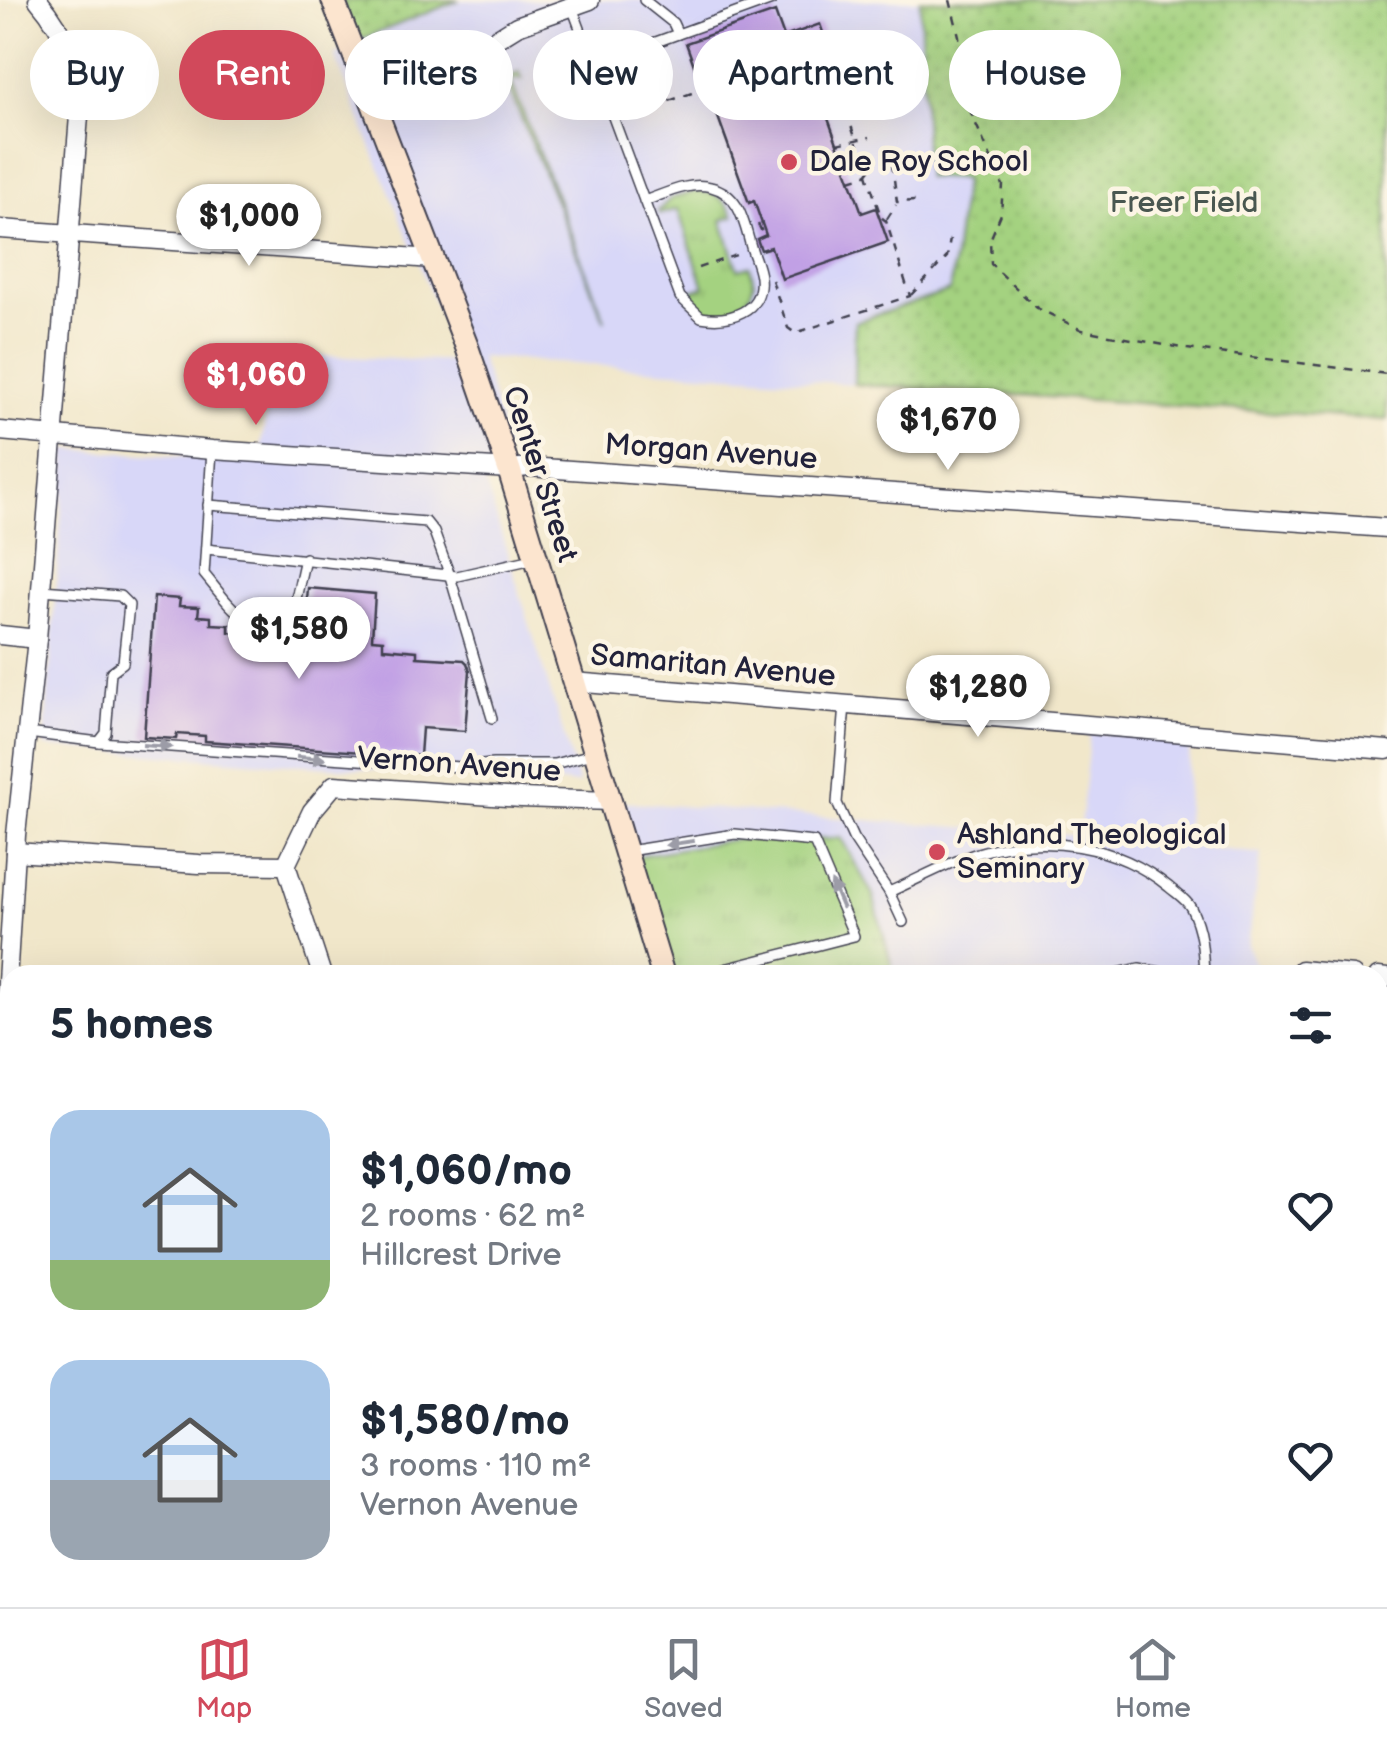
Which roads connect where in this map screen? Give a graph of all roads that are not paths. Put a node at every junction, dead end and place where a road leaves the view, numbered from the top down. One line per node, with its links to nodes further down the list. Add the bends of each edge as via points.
1 (38, 0): 16 (street, via 64,35 78,99)
2 (333, 0): 9 (main road, Center Street)
3 (590, 0): 6 (street)
4 (644, 0): 10 (lane)
5 (772, 0): 10 (lane)
6 (572, 7): 7 (street); 8 (lane)
7 (511, 30)
8 (581, 30)
9 (345, 32)
10 (678, 34): 11 (lane)
11 (673, 36)
12 (379, 120): 17 (main road, Center Street)
13 (615, 120): 14 (lane)
14 (644, 200): 14 (lane, via 680,297 701,317 731,318 753,302 760,288 756,246 739,208 718,188 692,186)
15 (0, 229): 16 (street)
16 (69, 232): 17 (street); 19 (street)
17 (433, 259): 21 (main road, Center Street)
18 (0, 431): 19 (street, Morgan Avenue)
19 (52, 436): 20 (street, Morgan Avenue); 28 (street)
20 (212, 450): 21 (street, Morgan Avenue); 22 (lane)
21 (509, 469): 23 (street, Morgan Avenue); 26 (main road, Center Street)
22 (208, 505): 24 (lane); 27 (lane, via 426,522)
23 (1387, 528)
24 (206, 549): 25 (lane); 25 (lane, via 204,574 257,626 292,622)
25 (305, 558): 27 (lane)
26 (536, 558): 27 (lane); 31 (main road, Center Street)
27 (448, 573): 33 (lane)
28 (42, 590): 30 (street); 35 (lane, via 120,596 129,605 124,663 111,672 106,733)
29 (0, 636): 30 (street)
30 (37, 639): 34 (street)
31 (573, 682): 32 (street, Samaritan Avenue); 37 (main road, Center Street)
32 (845, 704): 36 (street, Samaritan Avenue); 42 (lane, via 837,803)
33 (492, 718)
34 (28, 732): 35 (lane); 39 (street)
35 (99, 742): 37 (lane, one-way to 37, via 460,767 554,764)
36 (1387, 750)
37 (595, 754): 38 (main road, Center Street)
38 (610, 801): 40 (main road, Center Street); 41 (street, Vernon Avenue, via 334,784 312,811)
39 (10, 840): 41 (street, via 198,864); 44 (street)
40 (625, 851): 46 (main road, Center Street); 47 (lane, one-way to 40, via 854,936 814,842 735,834)
41 (286, 865): 45 (street)
42 (890, 892): 43 (lane); 48 (lane, via 978,852 1062,843 1101,850 1152,873 1189,904)
43 (903, 922)
44 (8, 965)
45 (319, 965)
46 (660, 965)
47 (740, 965)
48 (1204, 965)

